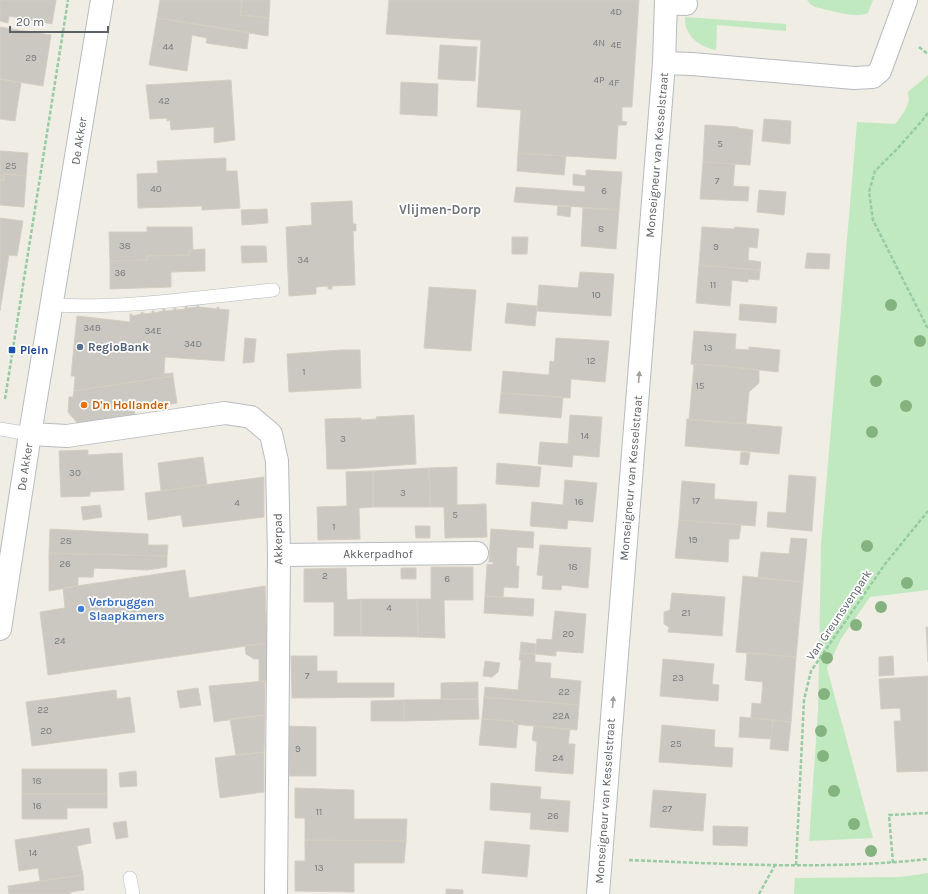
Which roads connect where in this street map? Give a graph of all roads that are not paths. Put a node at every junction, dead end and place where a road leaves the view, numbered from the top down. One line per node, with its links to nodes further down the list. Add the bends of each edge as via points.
1 (102, 0): 6 (street, De Akker)
2 (906, 0): 4 (street, Monseigneur van Kesselstraat, via 880,71 873,78)
3 (673, 2): 4 (street, Monseigneur van Kesselstraat)
4 (664, 63): 15 (street, Monseigneur van Kesselstraat, one-way to 4)
5 (273, 290): 6 (lane, via 132,304)
6 (53, 305): 8 (street, De Akker)
7 (0, 429): 8 (lane)
8 (30, 434): 10 (street, Akkerpad, via 67,436 225,412 251,417 271,434 277,461); 11 (street, De Akker)
9 (477, 553): 10 (street, Akkerpadhof)
10 (279, 555): 14 (street, Akkerpad)
11 (0, 629)
12 (130, 878): 13 (lane)
13 (133, 894)
14 (276, 894)
15 (598, 894)

